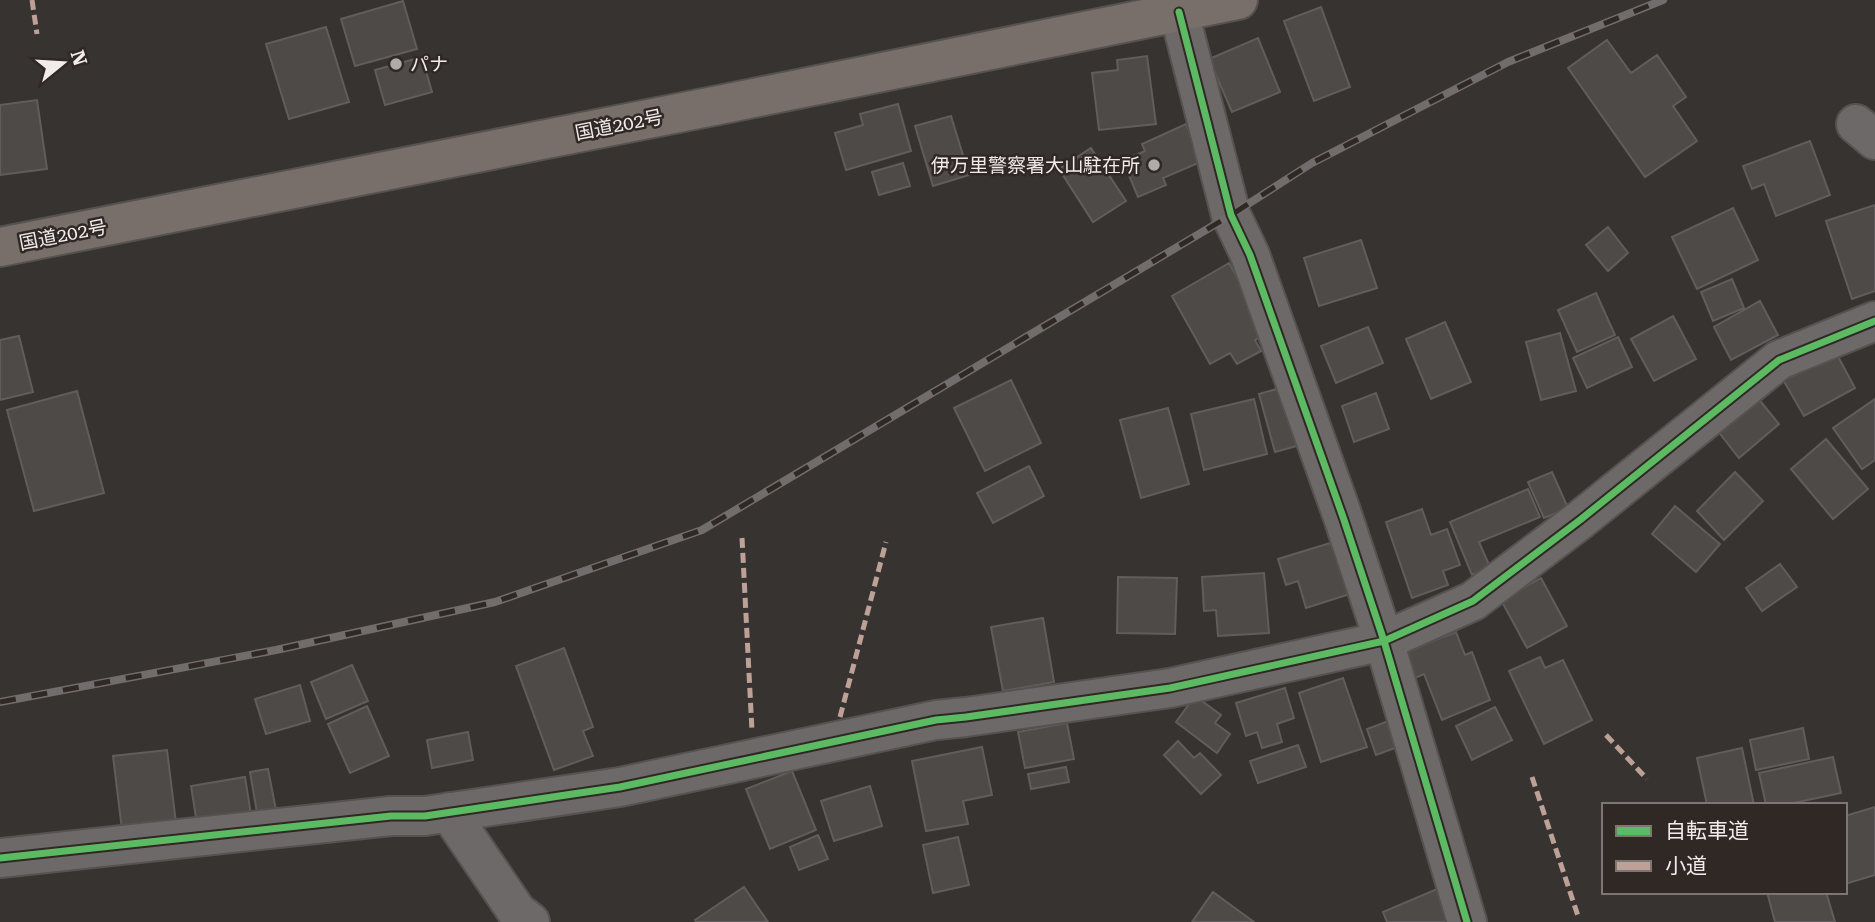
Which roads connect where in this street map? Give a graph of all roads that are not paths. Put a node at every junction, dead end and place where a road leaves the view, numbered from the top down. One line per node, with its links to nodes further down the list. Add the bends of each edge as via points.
1 (1238, 0): 2 (highway, 国道202号)
2 (1158, 10): 3 (highway, 国道202号); 5 (street, via 1250,256)
3 (0, 247)
4 (1875, 321): 5 (street, via 1779,360 1473,601)
5 (1384, 641): 6 (street, via 1170,688 936,720 620,787); 9 (street)
6 (449, 812): 7 (street); 8 (street, via 517,912)
7 (0, 858)
8 (530, 922)
9 (1467, 922)

